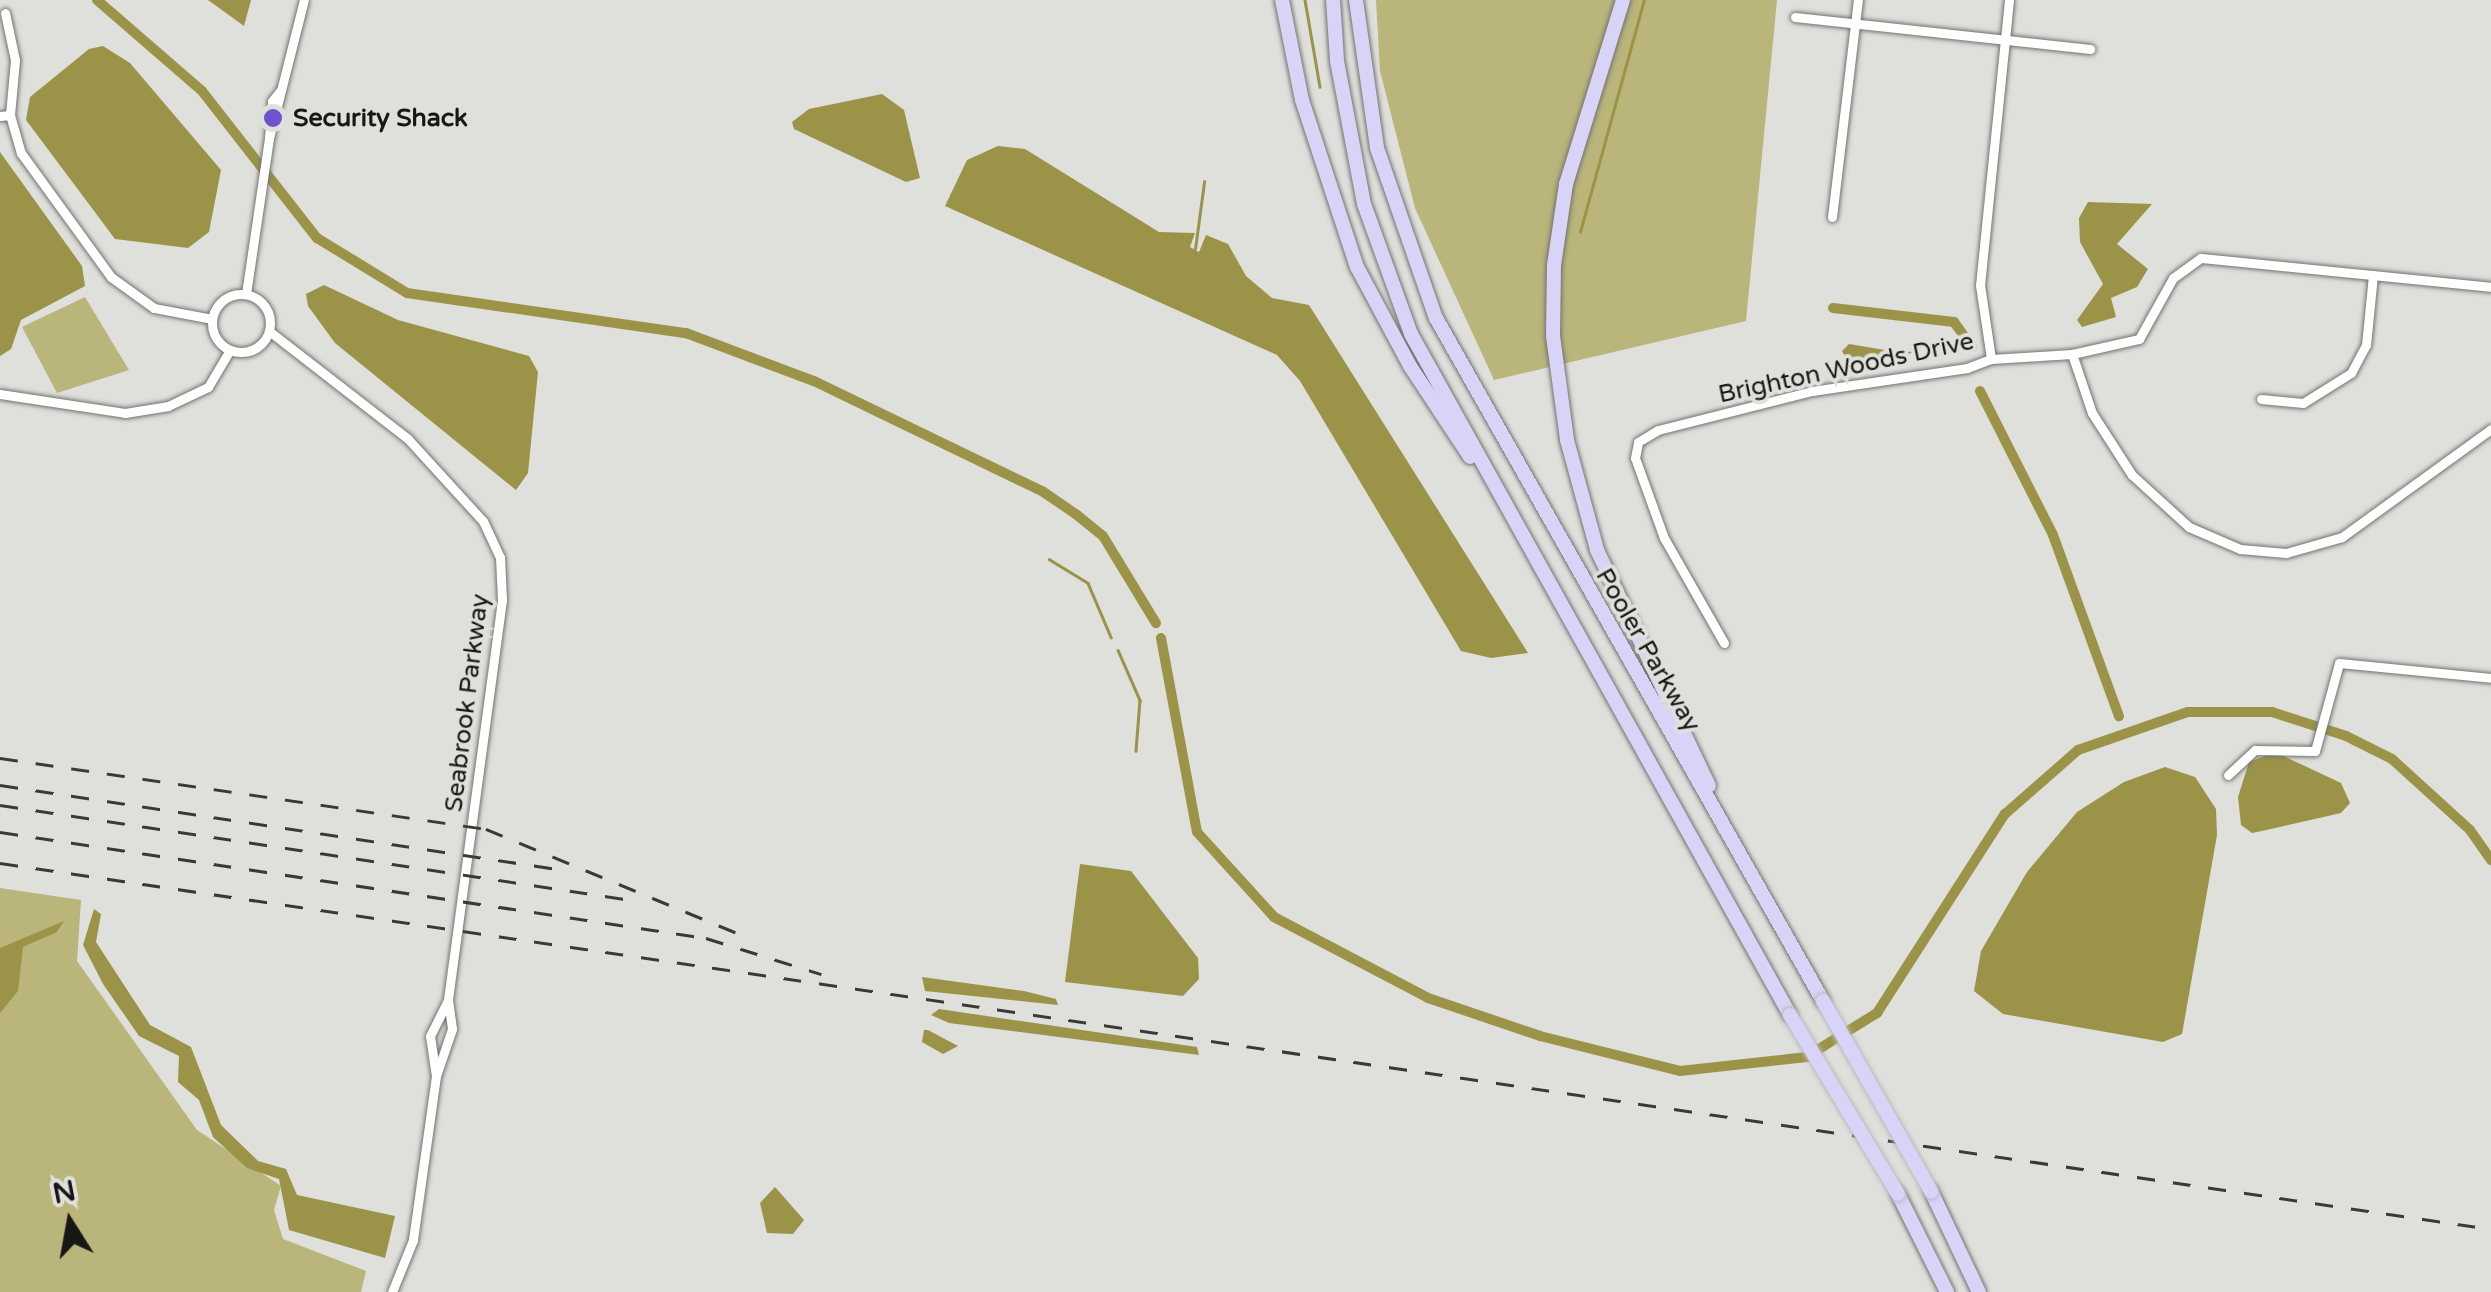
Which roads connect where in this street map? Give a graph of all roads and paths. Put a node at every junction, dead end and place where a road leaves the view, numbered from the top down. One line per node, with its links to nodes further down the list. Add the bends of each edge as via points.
1 (304, 0): 17 (street, via 269,138)
2 (1282, 0): 26 (main road, via 1323,174 1366,289 1440,414)
3 (1333, 0): 26 (main road, Pooler Parkway, via 1343,99 1374,243 1411,334)
4 (1356, 0): 30 (main road, Pooler Parkway, via 1376,148 1428,300)
5 (1623, 0): 30 (main road, via 1577,139 1558,228 1552,305 1561,402 1597,550)
6 (1858, 0): 10 (street)
7 (2009, 0): 11 (street, Brighton Woods Drive)
8 (5, 13): 13 (street, via 15,60)
9 (1795, 17): 10 (street)
10 (1855, 25): 11 (street); 14 (street)
11 (2004, 40): 12 (street); 22 (street, Brighton Woods Drive, via 1980,284)
12 (2090, 49)
13 (5, 116): 18 (street, via 21,153 111,278 154,308)
14 (1832, 217)
15 (2374, 275): 16 (street, Brighton Woods Drive); 21 (street, Brighton Woods Drive, via 2201,258 2173,278 2139,339); 24 (street, via 2366,346 2351,373 2303,403)
16 (2491, 287)
17 (246, 294): 18 (street, via 224,299); 19 (street, via 263,304)
18 (212, 319): 20 (street, via 215,338)
19 (268, 331): 20 (street, via 257,347); 31 (street, Seabrook Parkway, via 408,439 483,521 500,557 502,600)
20 (230, 350): 23 (street, via 208,386 168,406 125,413)
21 (2072, 354): 22 (street, Brighton Woods Drive); 25 (street, via 2093,415 2132,475 2189,526 2240,549 2286,553 2344,536)
22 (1991, 359): 27 (street, Brighton Woods Drive, via 1812,391 1658,430 1638,442 1634,458 1664,538)
23 (0, 394)
24 (2261, 399)
25 (2491, 430)
26 (1513, 516): 34 (main road, Pooler Parkway, bridge, via 1790,1015 1898,1194)
27 (1724, 643)
28 (2491, 678): 29 (street, via 2339,663 2314,751 2255,750)
29 (2228, 775)
30 (1732, 842): 35 (main road, Pooler Parkway, bridge, via 1931,1190)
31 (448, 1000): 32 (street, Seabrook Parkway, via 452,1029); 32 (street, Seabrook Parkway, via 430,1036)
32 (436, 1076): 33 (street, Seabrook Parkway, via 413,1240)
33 (392, 1292)
34 (1946, 1292)
35 (1980, 1292)

